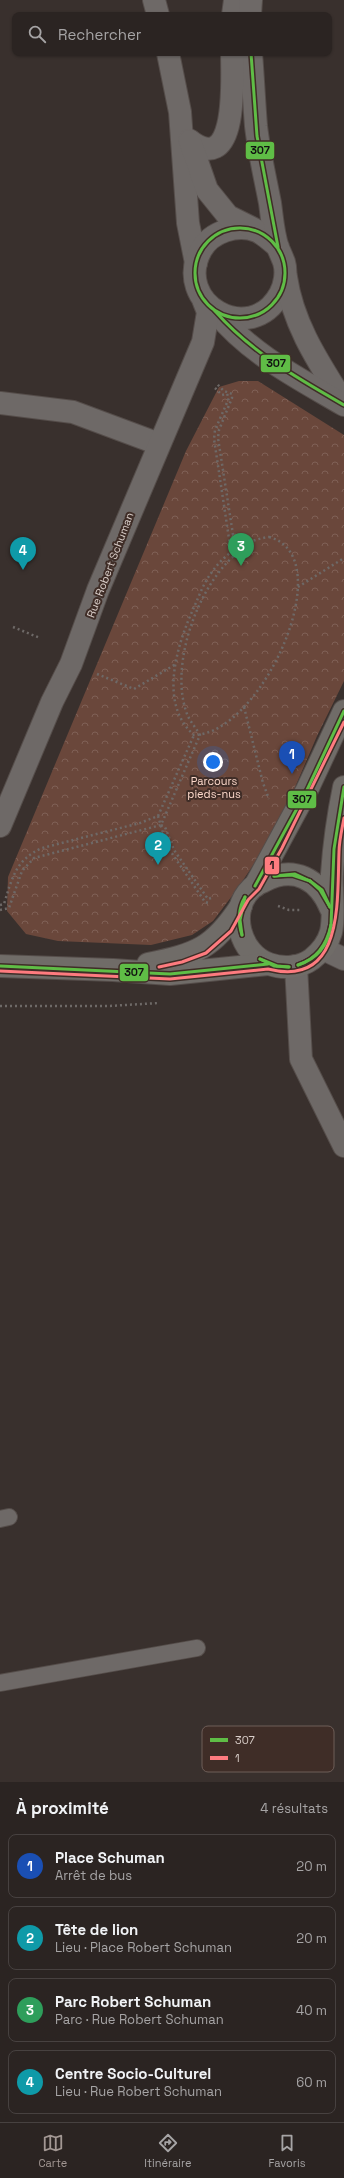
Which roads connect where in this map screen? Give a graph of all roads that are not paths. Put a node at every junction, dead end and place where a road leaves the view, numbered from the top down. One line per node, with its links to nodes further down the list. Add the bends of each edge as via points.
1 (154, 0): 4 (street)
2 (235, 0): 5 (street)
3 (251, 0): 6 (street)
4 (157, 12)
5 (234, 12)
6 (250, 12)
7 (169, 56): 10 (street)
8 (232, 56): 12 (street, via 227,132 224,140)
9 (251, 56): 16 (street, via 257,134)
10 (180, 112): 11 (street); 14 (street)
11 (189, 140): 12 (street, via 198,147); 13 (street)
12 (212, 148): 13 (street)
13 (198, 166): 14 (street); 15 (street, via 207,190 228,216)
14 (186, 198): 17 (street)
15 (255, 230): 16 (street); 17 (street, via 226,230 212,238 202,249)
16 (278, 247): 18 (street, via 285,264)
17 (196, 263): 19 (street, via 196,283)
18 (286, 277): 19 (street, via 277,300 267,310 254,317 229,318); 21 (street, via 288,296 302,332)
19 (210, 306): 21 (street, via 252,349); 22 (street, Rue Robert Schuman, via 206,330)
20 (0, 403): 22 (street, via 73,412)
21 (344, 404)
22 (159, 444): 25 (street, Rue Robert Schuman, via 98,590 71,664 52,702)
23 (344, 711): 26 (street, via 307,790)
24 (344, 787): 27 (street, via 334,849)
25 (0, 826)
26 (249, 894): 27 (street, via 276,874 291,874 305,877 317,886); 30 (street, via 240,930 245,944 254,955); 33 (street, via 227,928 204,948 170,960)
27 (331, 908): 28 (street, via 331,931)
28 (323, 949): 29 (street); 32 (street, via 311,960)
29 (344, 959)
30 (268, 964): 32 (street, via 281,967); 33 (street, via 170,974)
31 (0, 966): 33 (street)
32 (296, 966): 34 (street, via 301,1059)
33 (113, 970)
34 (344, 1146)
35 (197, 1648): 36 (lane)
36 (0, 1683)

